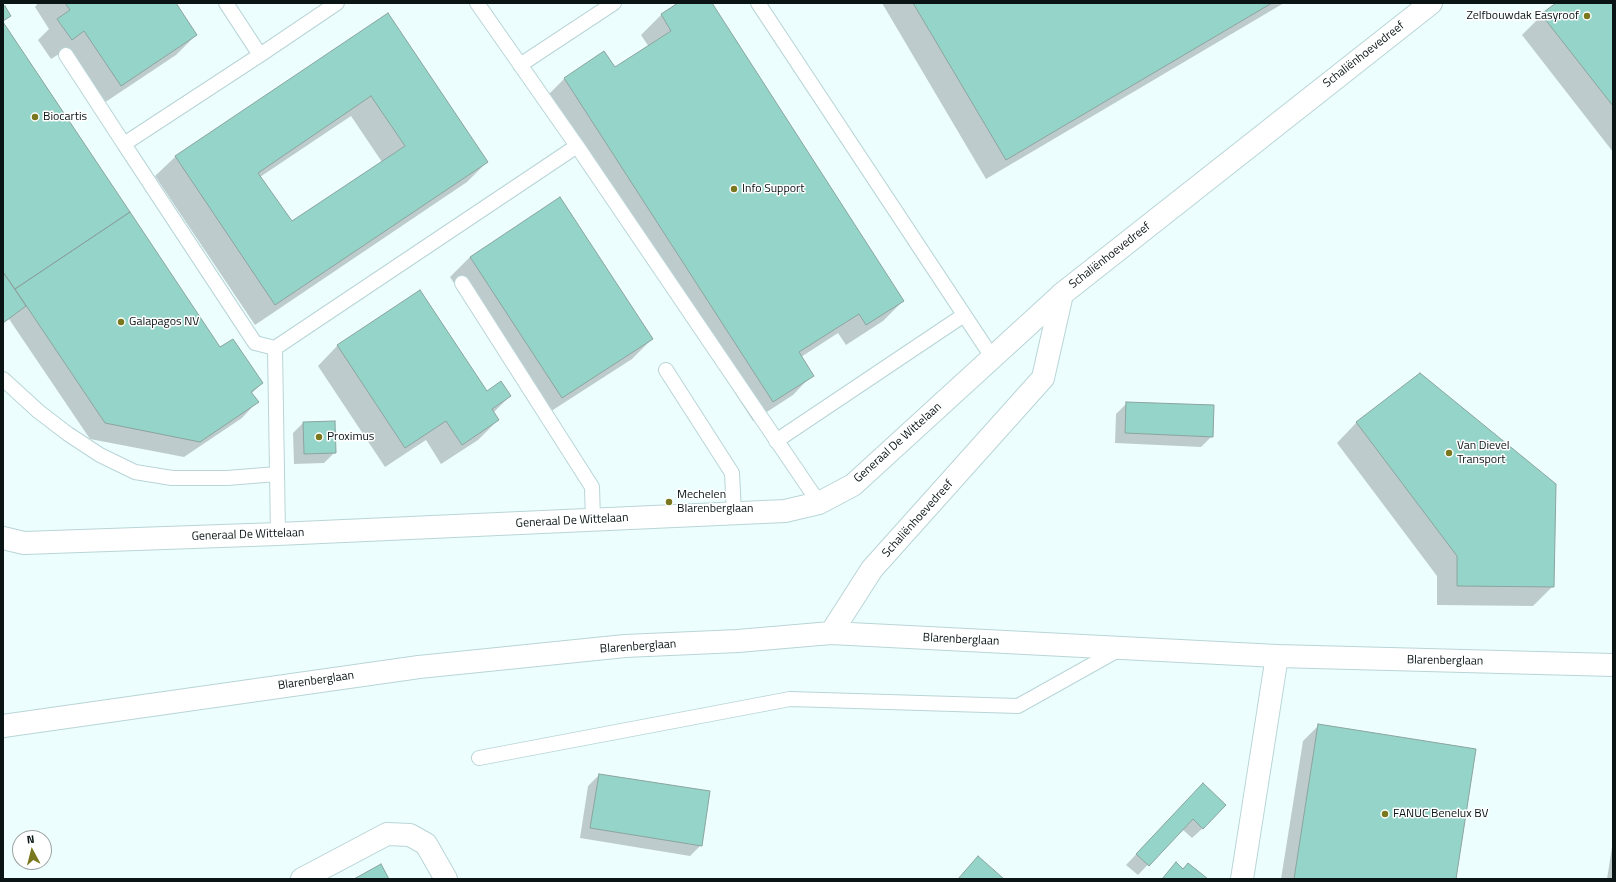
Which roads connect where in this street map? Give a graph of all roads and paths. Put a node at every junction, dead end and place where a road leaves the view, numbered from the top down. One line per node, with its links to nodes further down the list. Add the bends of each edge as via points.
1 (226, 3): 8 (lane)
2 (338, 3): 8 (lane)
3 (477, 3): 9 (lane)
4 (614, 3): 9 (lane)
5 (758, 3): 14 (lane)
6 (1431, 3): 13 (street, Schaliënhoevedreef)
7 (66, 55): 10 (lane)
8 (260, 55): 10 (lane)
9 (520, 65): 11 (lane)
10 (124, 144): 15 (lane, via 255,343)
11 (577, 146): 15 (lane); 19 (lane)
12 (462, 283): 23 (lane, via 592,487)
13 (1062, 294): 16 (street, Generaal De Wittelaan); 26 (street, Schaliënhoevedreef, via 1043,378 872,569)
14 (964, 315): 16 (lane); 19 (lane)
15 (275, 348): 20 (lane)
16 (992, 357): 21 (street, Generaal De Wittelaan, via 853,485)
17 (666, 370): 22 (lane, via 732,473)
18 (3, 379): 20 (lane, via 38,412 68,434 100,456 135,472 172,478 227,478)
19 (776, 441): 21 (lane)
20 (277, 474): 24 (lane)
21 (819, 503): 22 (street, Generaal De Wittelaan, via 785,511)
22 (734, 513): 23 (street, Generaal De Wittelaan)
23 (593, 520): 24 (street, Generaal De Wittelaan)
24 (278, 534): 25 (street, Generaal De Wittelaan, via 24,543)
25 (3, 538)
26 (830, 634): 27 (street, Blarenberglaan); 30 (street, Blarenberglaan, via 625,646 419,667)
27 (1122, 648): 28 (street, Blarenberglaan); 31 (lane, via 1018,706 790,699)
28 (1277, 656): 29 (street, Blarenberglaan); 34 (street)
29 (1613, 665)
30 (4, 726)
31 (478, 758)
32 (302, 879): 33 (street, via 387,834 410,835 426,844)
33 (446, 879)
34 (1242, 879)

